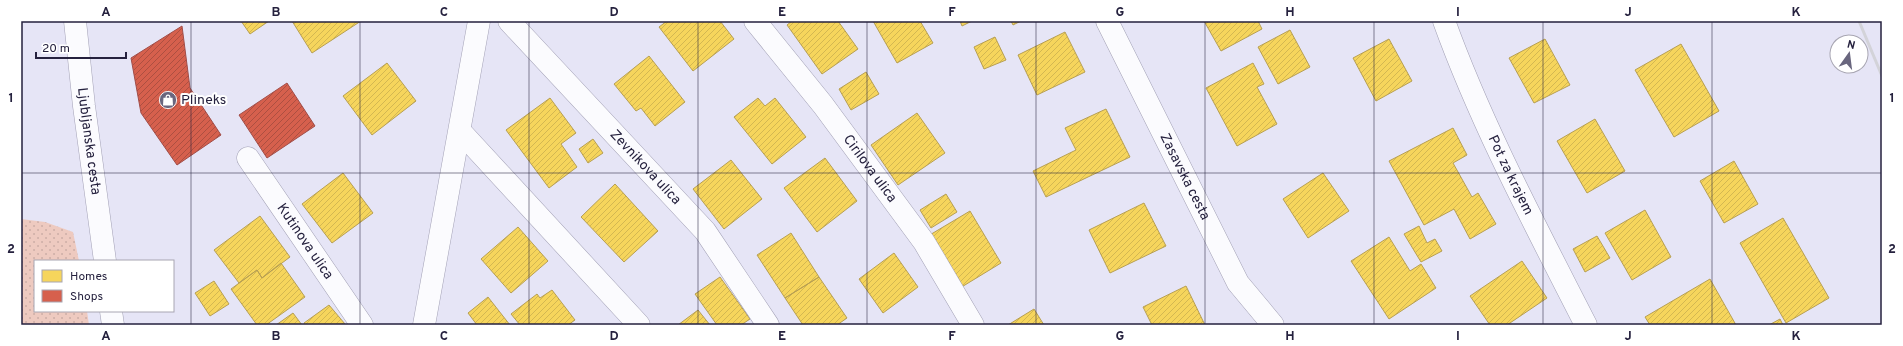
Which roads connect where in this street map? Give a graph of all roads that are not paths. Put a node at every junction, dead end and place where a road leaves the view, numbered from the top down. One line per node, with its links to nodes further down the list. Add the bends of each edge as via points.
1 (75, 21): 9 (street, Ljubljanska cesta)
2 (479, 21): 7 (street)
3 (509, 21): 15 (street, Zevnikova ulica, via 705,231)
4 (755, 21): 16 (street, Cirilova ulica, via 824,105 924,242)
5 (1107, 21): 17 (street, Zasavska cesta, via 1238,283)
6 (1444, 21): 18 (street, Pot za krajem, via 1461,69 1511,178)
7 (460, 131): 13 (street); 14 (street)
8 (248, 158): 12 (street, Kutinova ulica)
9 (105, 260)
10 (111, 312): 11 (street)
11 (113, 325)
12 (362, 325)
13 (424, 325)
14 (639, 325)
15 (768, 325)
16 (973, 325)
17 (1273, 325)
18 (1586, 325)

